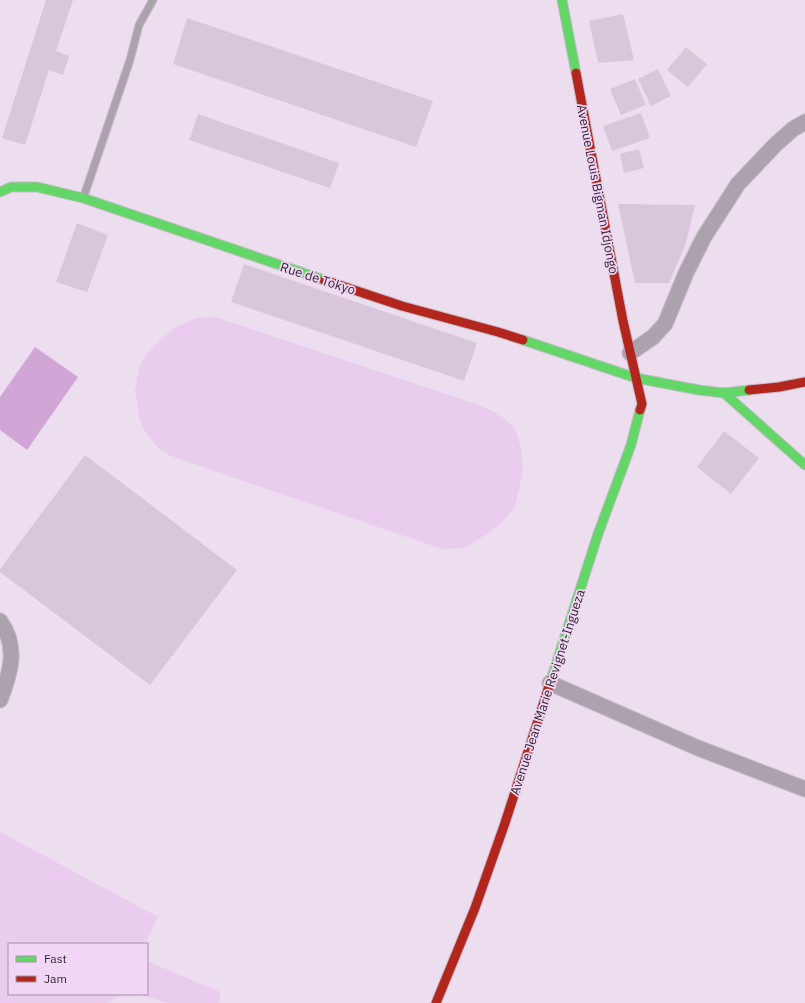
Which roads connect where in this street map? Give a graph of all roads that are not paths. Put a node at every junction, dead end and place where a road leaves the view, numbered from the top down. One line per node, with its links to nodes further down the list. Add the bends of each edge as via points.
1 (153, 0): 5 (lane, via 140,25)
2 (562, 0): 6 (main road, Avenue Louis Bigman Idjongo)
3 (805, 122): 6 (street, via 793,129 738,184 704,237 686,272 665,324 653,337)
4 (0, 192): 5 (main road, Rue de Tokyo, via 11,187 37,187)
5 (83, 198): 7 (main road, Rue de Tokyo, via 402,306 498,332)
6 (630, 353): 7 (main road, Avenue Louis Bigman Idjongo)
7 (636, 378): 9 (main road, Rue de Tokyo); 12 (main road, Avenue Jean Marie Revignet-Ingueza, via 642,404 631,445 598,534)
8 (805, 382): 9 (main road, Rue de Tokyo)
9 (724, 393): 10 (main road)
10 (805, 465)
11 (0, 621): 13 (street, via 10,643 12,660)
12 (550, 683): 14 (street, via 698,748); 15 (main road, Avenue Jean Marie Revignet-Ingueza, via 506,823)
13 (0, 700)
14 (805, 789)
15 (436, 1003)

